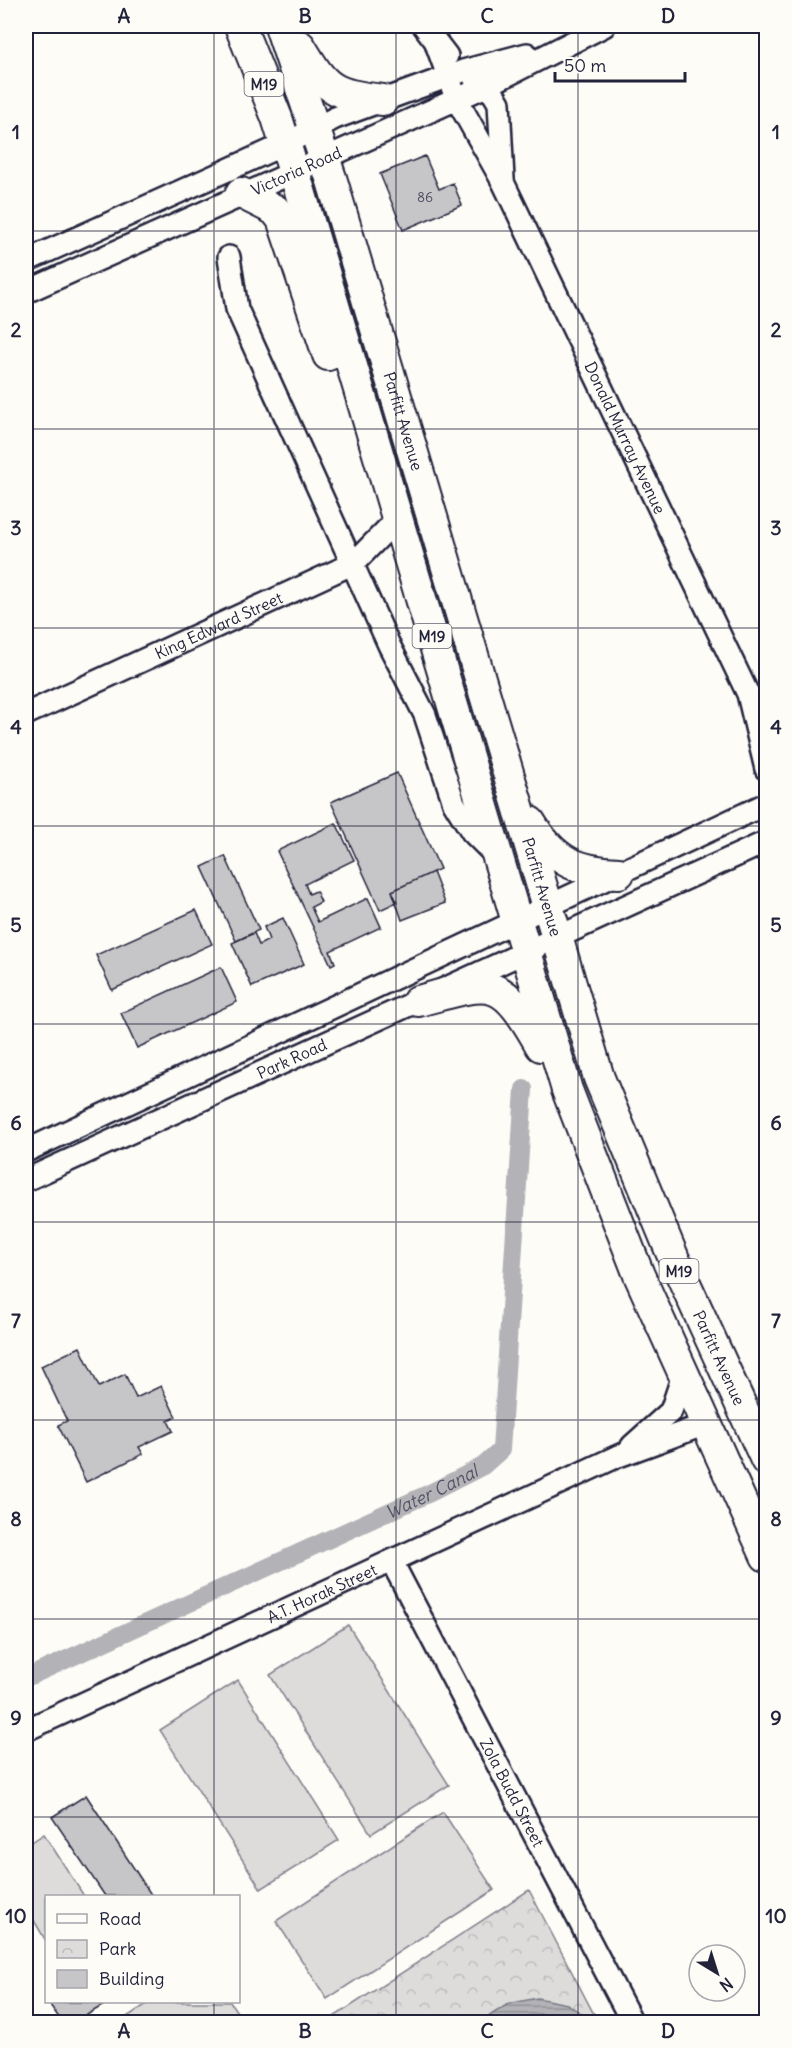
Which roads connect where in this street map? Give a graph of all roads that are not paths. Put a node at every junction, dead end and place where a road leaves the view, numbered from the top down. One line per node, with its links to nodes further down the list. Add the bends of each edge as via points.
1 (240, 26): 11 (highway, M19)
2 (280, 26): 10 (highway, M19)
3 (288, 26): 9 (highway, via 317,75 329,87 343,94)
4 (425, 26): 6 (street, Donald Murray Avenue); 7 (street)
5 (604, 26): 7 (street, Victoria Road)
6 (455, 75): 7 (street, Victoria Road); 8 (street, Donald Murray Avenue); 9 (street, Victoria Road)
7 (484, 76): 8 (street, Victoria Road); 13 (street, Donald Murray Avenue, via 500,109)
8 (456, 98): 12 (street, Victoria Road); 13 (street, Donald Murray Avenue)
9 (383, 100): 10 (street, Victoria Road)
10 (315, 128): 11 (street, Victoria Road); 12 (highway, M19)
11 (290, 157): 12 (street, Victoria Road); 14 (street, Victoria Road); 16 (street, Victoria Road); 19 (highway, Parfitt Avenue / M19)
12 (325, 157): 26 (highway, Parfitt Avenue / M19)
13 (503, 182): 22 (street, Donald Murray Avenue)
14 (241, 194): 18 (street, Victoria Road); 19 (highway, via 275,210 282,219 349,420 361,446)
15 (229, 257): 21 (street, Parfitt Avenue, via 237,309)
16 (26, 261)
17 (26, 269): 18 (street)
18 (32, 289)
19 (381, 463): 20 (highway, Parfitt Avenue / M19)
20 (397, 519): 21 (street, King Edward Street); 29 (highway, Parfitt Avenue / M19)
21 (354, 563): 23 (street, King Edward Street); 29 (street, Parfitt Avenue, via 425,715 454,803 472,832)
22 (748, 694): 24 (street, Donald Murray Avenue); 25 (street, Donald Murray Avenue)
23 (26, 714)
24 (766, 714)
25 (766, 769)
26 (516, 799): 30 (highway, via 541,840 567,863 593,872); 31 (highway, Parfitt Avenue / M19)
27 (766, 804): 30 (street, Park Road)
28 (766, 842): 33 (street, Park Road)
29 (498, 859): 32 (highway, Parfitt Avenue / M19)
30 (619, 873): 31 (street, Park Road)
31 (548, 906): 32 (street, Park Road); 33 (highway, Parfitt Avenue / M19)
32 (517, 922): 34 (highway, Parfitt Avenue / M19); 37 (street, Park Road)
33 (557, 937): 34 (street, Park Road); 39 (highway, Parfitt Avenue / M19, via 599,1078)
34 (526, 953): 35 (street, Park Road); 36 (highway, Parfitt Avenue / M19)
35 (418, 1001): 36 (highway, via 473,987 489,986 503,992 521,1011); 38 (street, Park Road)
36 (567, 1090): 40 (highway, Parfitt Avenue / M19, via 639,1275)
37 (26, 1151)
38 (26, 1180)
39 (649, 1200): 41 (highway, via 650,1242 691,1329 712,1385); 43 (highway, Parfitt Avenue / M19)
40 (683, 1375): 41 (highway, Parfitt Avenue / M19); 42 (street, A.T. Horak Street, via 671,1411)
41 (705, 1424): 42 (street, A.T. Horak Street); 45 (highway, Parfitt Avenue / M19)
42 (616, 1457): 46 (street, A.T. Horak Street)
43 (765, 1457): 44 (highway, via 756,1472 756,1488)
44 (766, 1514)
45 (766, 1556)
46 (392, 1562): 47 (street, A.T. Horak Street); 48 (street, Zola Budd Street)
47 (26, 1730)
48 (632, 2022)

